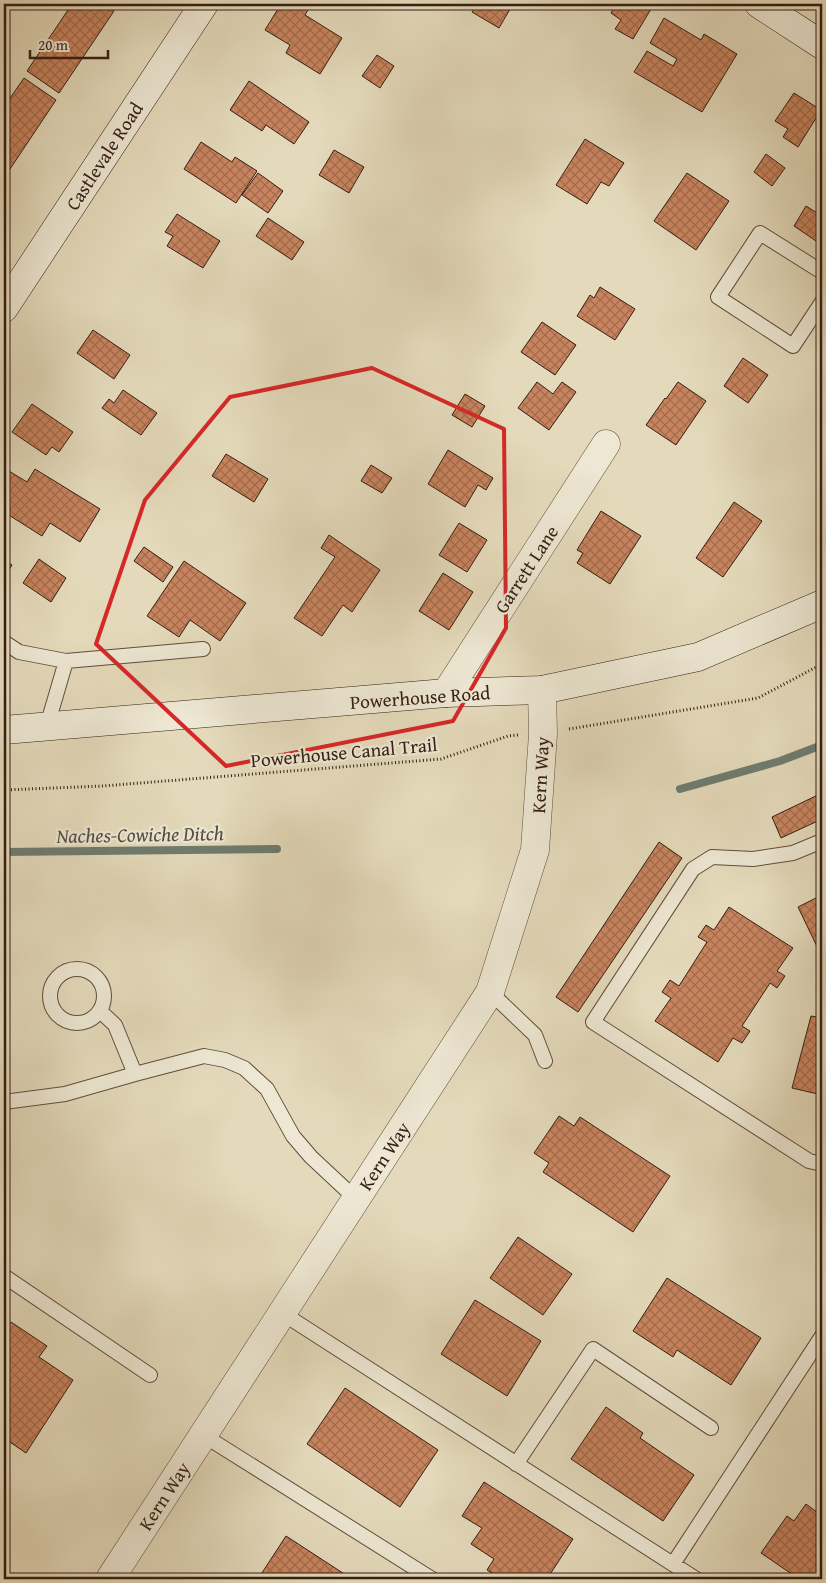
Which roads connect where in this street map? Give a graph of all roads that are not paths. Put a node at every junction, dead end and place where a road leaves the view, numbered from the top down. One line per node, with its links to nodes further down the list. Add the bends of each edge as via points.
1 (204, 4): 6 (street, Castlevale Road)
2 (758, 4): 3 (street)
3 (822, 45)
4 (822, 272): 5 (lane, via 760,233 718,297 793,346)
5 (822, 302)
6 (4, 308)
7 (606, 444): 13 (street, Garrett Lane)
8 (822, 604): 12 (street, Powerhouse Road, via 698,657)
9 (4, 642): 11 (lane, via 19,652)
10 (203, 649): 11 (lane)
11 (66, 661): 14 (lane)
12 (542, 690): 13 (street, Powerhouse Road); 17 (street, Kern Way, via 543,734 535,850)
13 (446, 693): 14 (street, Powerhouse Road)
14 (47, 726): 15 (street, Powerhouse Road)
15 (4, 730)
16 (822, 841): 22 (lane, via 793,853 752,859 712,857 693,869 593,1022 809,1161)
17 (490, 992): 19 (lane, via 535,1036); 23 (street, Kern Way)
18 (100, 1010): 20 (lane, via 115,1025)
19 (545, 1061)
20 (135, 1074): 21 (lane, via 65,1094); 23 (lane, via 204,1056 244,1068 267,1090 293,1136)
21 (4, 1102)
22 (822, 1164)
23 (356, 1199): 25 (street, Kern Way)
24 (4, 1276): 27 (lane)
25 (282, 1313): 29 (street, Kern Way); 30 (lane)
26 (822, 1336): 31 (lane)
27 (150, 1375)
28 (711, 1428): 30 (lane, via 593,1349)
29 (204, 1435): 32 (street, Kern Way); 33 (lane)
30 (516, 1464): 31 (lane)
31 (673, 1564): 34 (lane)
32 (110, 1579)
33 (432, 1579)
34 (696, 1579)

